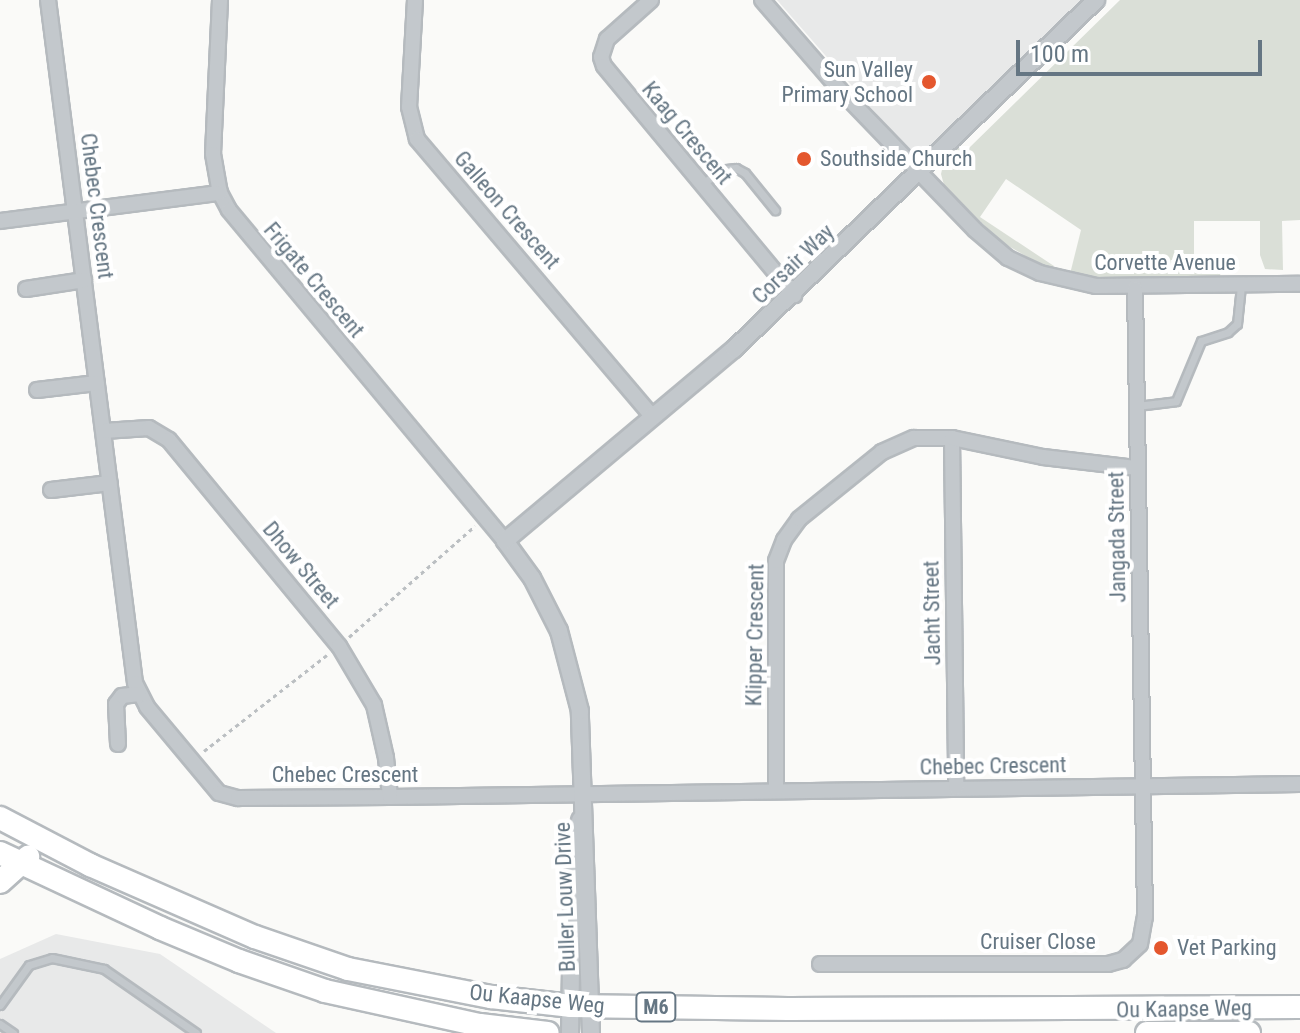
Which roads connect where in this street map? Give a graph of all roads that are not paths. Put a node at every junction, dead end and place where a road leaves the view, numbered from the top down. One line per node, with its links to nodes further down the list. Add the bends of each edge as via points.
1 (48, 0): 11 (street, Chebec Crescent)
2 (220, 0): 9 (street, Frigate Crescent, via 213,128)
3 (415, 0): 22 (street, Galleon Crescent, via 409,107 417,139)
4 (651, 0): 8 (street, Kaag Crescent, via 615,29 601,57)
5 (762, 0): 7 (street, Corvette Avenue)
6 (1096, 0): 7 (street, Corsair Way)
7 (919, 173): 16 (street, Corvette Avenue, via 1008,258 1069,282); 18 (street, Corsair Way)
8 (701, 184): 10 (lane, via 736,168); 18 (street, Kaag Crescent)
9 (220, 193): 11 (street); 28 (street, Frigate Crescent, via 240,226)
10 (775, 210)
11 (75, 212): 12 (street); 13 (street, Chebec Crescent)
12 (0, 221)
13 (84, 280): 17 (street); 19 (street, Chebec Crescent)
14 (1300, 284): 15 (street, Corvette Avenue)
15 (1241, 285): 16 (street, Corvette Avenue); 21 (lane, via 1237,324 1201,341 1176,401)
16 (1135, 288): 21 (street, Jangada Street)
17 (26, 289)
18 (794, 295): 22 (street, Corsair Way)
19 (97, 383): 20 (street); 23 (street, Chebec Crescent)
20 (37, 390)
21 (1137, 406): 25 (street, Jangada Street)
22 (653, 417): 28 (street, Corsair Way)
23 (104, 431): 26 (street, Chebec Crescent); 35 (street, Dhow Street, via 149,428 169,440 339,646 374,705)
24 (952, 438): 25 (street, Klipper Crescent, via 1069,462); 33 (street, Jacht Street); 34 (street, Klipper Crescent, via 914,438 882,452 799,519 784,540 775,584)
25 (1137, 468): 32 (street, Jangada Street)
26 (110, 483): 27 (street); 29 (street, Chebec Crescent)
27 (51, 490)
28 (505, 541): 36 (street, Buller Louw Drive, via 546,603 570,665 580,711)
29 (139, 694): 30 (street, via 122,696 116,704); 35 (street, Chebec Crescent, via 211,785 228,797)
30 (118, 744)
31 (1300, 784): 32 (street, Chebec Crescent)
32 (1142, 786): 33 (street, Chebec Crescent); 42 (street, Cruiser Close, via 1144,933 1123,960)
33 (956, 788): 34 (street, Chebec Crescent)
34 (776, 790): 36 (street, Chebec Crescent)
35 (390, 797): 36 (street, Chebec Crescent)
36 (583, 800): 44 (street, Buller Louw Drive, via 573,851)
37 (0, 818): 38 (main road, Ou Kaapse Weg)
38 (41, 840): 40 (main road); 44 (main road, Ou Kaapse Weg / M6, via 242,931 348,969 491,997)
39 (0, 853): 40 (main road, Ou Kaapse Weg)
40 (22, 866): 41 (main road); 49 (main road, Ou Kaapse Weg, via 239,961 325,991 480,1025)
41 (0, 882)
42 (820, 964)
43 (0, 1005): 48 (lane, via 29,965 52,958 104,969)
44 (581, 1006): 45 (main road, Ou Kaapse Weg / M6); 50 (street, Buller Louw Drive); 51 (street, Buller Louw Drive)
45 (1300, 1007)
46 (0, 1024): 47 (lane)
47 (13, 1033)
48 (196, 1033)
49 (548, 1033)
50 (570, 1033)
51 (591, 1033)
52 (1147, 1033): 53 (main road, Ou Kaapse Weg)
53 (1249, 1033)

